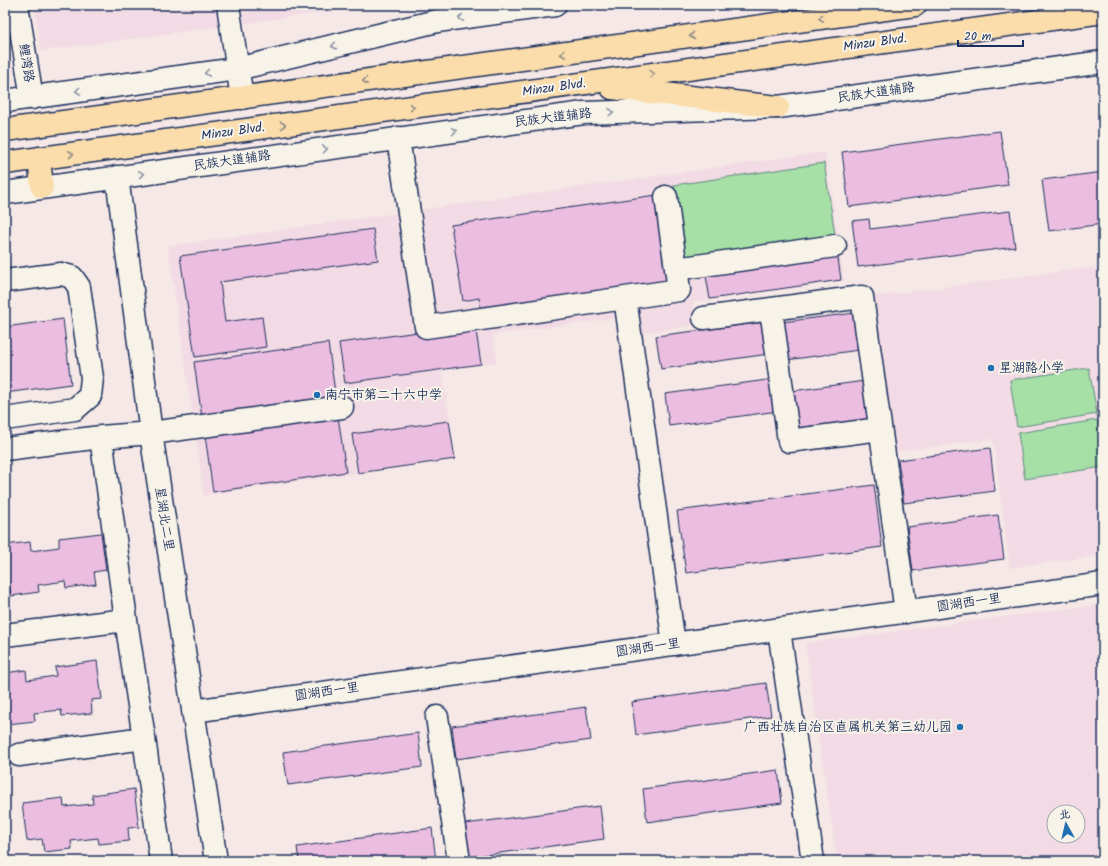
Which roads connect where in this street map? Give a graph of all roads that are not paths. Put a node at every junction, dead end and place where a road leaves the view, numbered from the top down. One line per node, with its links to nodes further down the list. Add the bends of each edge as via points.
1 (16, 5): 10 (street, 鲤湾路)
2 (228, 5): 8 (street)
3 (555, 5): 6 (street, one-way to 6)
4 (915, 5): 11 (highway, one-way to 11)
5 (1103, 12): 9 (highway, Minzu Blvd., one-way to 5)
6 (436, 13): 8 (street, one-way to 8)
7 (1103, 62): 13 (street, 民族大道辅路)
8 (238, 69): 10 (street, one-way to 10); 11 (street)
9 (581, 84): 13 (highway); 16 (highway, Minzu Blvd., one-way to 9)
10 (32, 98): 12 (street)
11 (242, 98): 14 (highway)
12 (5, 101)
13 (778, 107): 15 (street, 民族大道辅路, one-way to 13, via 584,113)
14 (5, 130)
15 (398, 138): 18 (street, 民族大道辅路, one-way to 15); 25 (street, via 426,327)
16 (39, 158): 17 (highway, Minzu Blvd.); 19 (highway)
17 (5, 163)
18 (117, 177): 19 (street, 民族大道辅路); 31 (street, 星湖北二里)
19 (42, 187): 20 (street, 民族大道辅路)
20 (5, 192)
21 (666, 196): 23 (street)
22 (835, 246): 23 (street)
23 (676, 268): 25 (street, via 679,290)
24 (5, 281): 29 (street, via 60,274 72,277 79,287 92,378 90,396 75,409)
25 (625, 298): 39 (street)
26 (771, 309): 27 (street); 30 (street, via 862,297); 30 (street, via 789,441)
27 (704, 318)
28 (342, 407): 31 (street)
29 (5, 419)
30 (880, 429): 35 (street)
31 (151, 433): 32 (street); 40 (street, 星湖北二里)
32 (101, 437): 33 (street); 36 (street)
33 (5, 449)
34 (1103, 584): 35 (street, 圆湖西一里)
35 (906, 612): 37 (street, 圆湖西一里)
36 (126, 620): 38 (street); 42 (street)
37 (779, 630): 39 (street, 圆湖西一里); 47 (street)
38 (5, 635)
39 (674, 644): 40 (street, 圆湖西一里)
40 (193, 711): 45 (street, 星湖北二里)
41 (438, 717): 46 (street)
42 (144, 738): 43 (street); 44 (street)
43 (19, 755)
44 (161, 861)
45 (216, 861)
46 (459, 861)
47 (812, 861)

